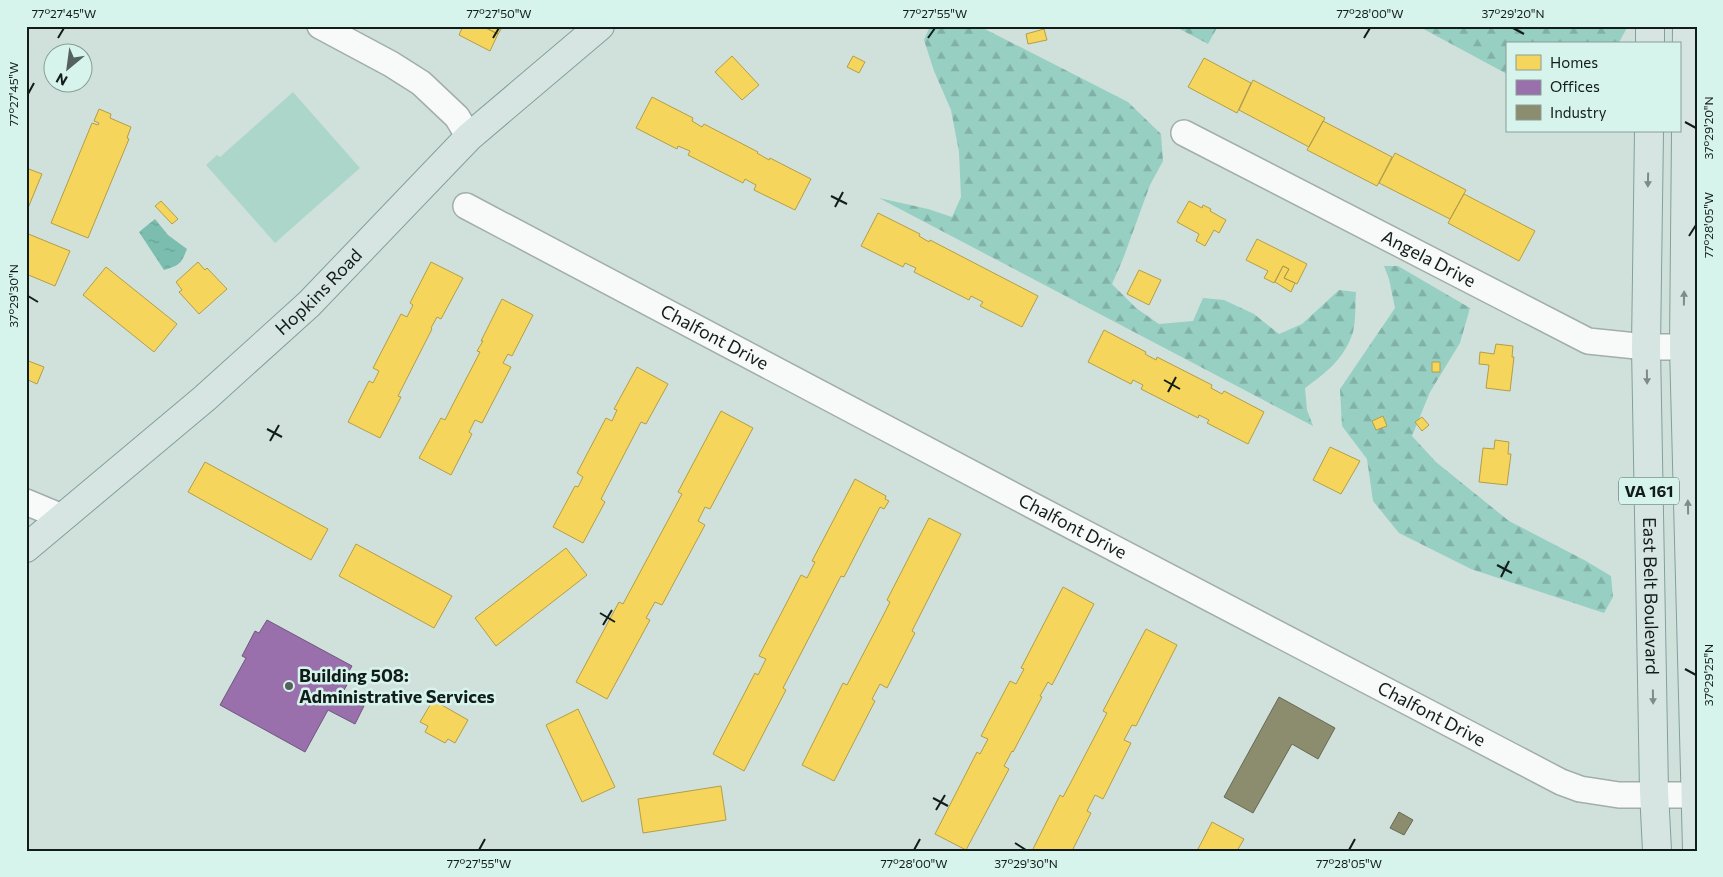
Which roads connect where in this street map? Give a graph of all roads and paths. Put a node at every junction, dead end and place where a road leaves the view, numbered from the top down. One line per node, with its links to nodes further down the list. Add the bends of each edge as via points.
1 (320, 26): 8 (street, via 421,83 457,117)
2 (600, 26): 8 (main road, Hopkins Road)
3 (1650, 26): 5 (main road)
4 (1687, 26): 11 (main road, VA 161, one-way to 4)
5 (1650, 42)
6 (1649, 132): 10 (main road, East Belt Boulevard / VA 161, one-way to 10)
7 (1184, 133): 10 (street, Angela Drive, via 1588,341)
8 (470, 137): 13 (main road, Hopkins Road, via 309,304 206,398)
9 (466, 206): 15 (street, Chalfont Drive, via 1561,782 1580,789 1618,795)
10 (1646, 347): 11 (street, Angela Drive); 15 (main road, East Belt Boulevard / VA 161, one-way to 15)
11 (1684, 347): 16 (main road, VA 161, one-way to 11)
12 (26, 502): 13 (street)
13 (62, 517): 14 (main road, Hopkins Road)
14 (26, 548)
15 (1654, 795): 16 (street, Chalfont Drive); 18 (main road, East Belt Boulevard / VA 161)
16 (1694, 795): 17 (main road, VA 161)
17 (1697, 850)
18 (1657, 851)

